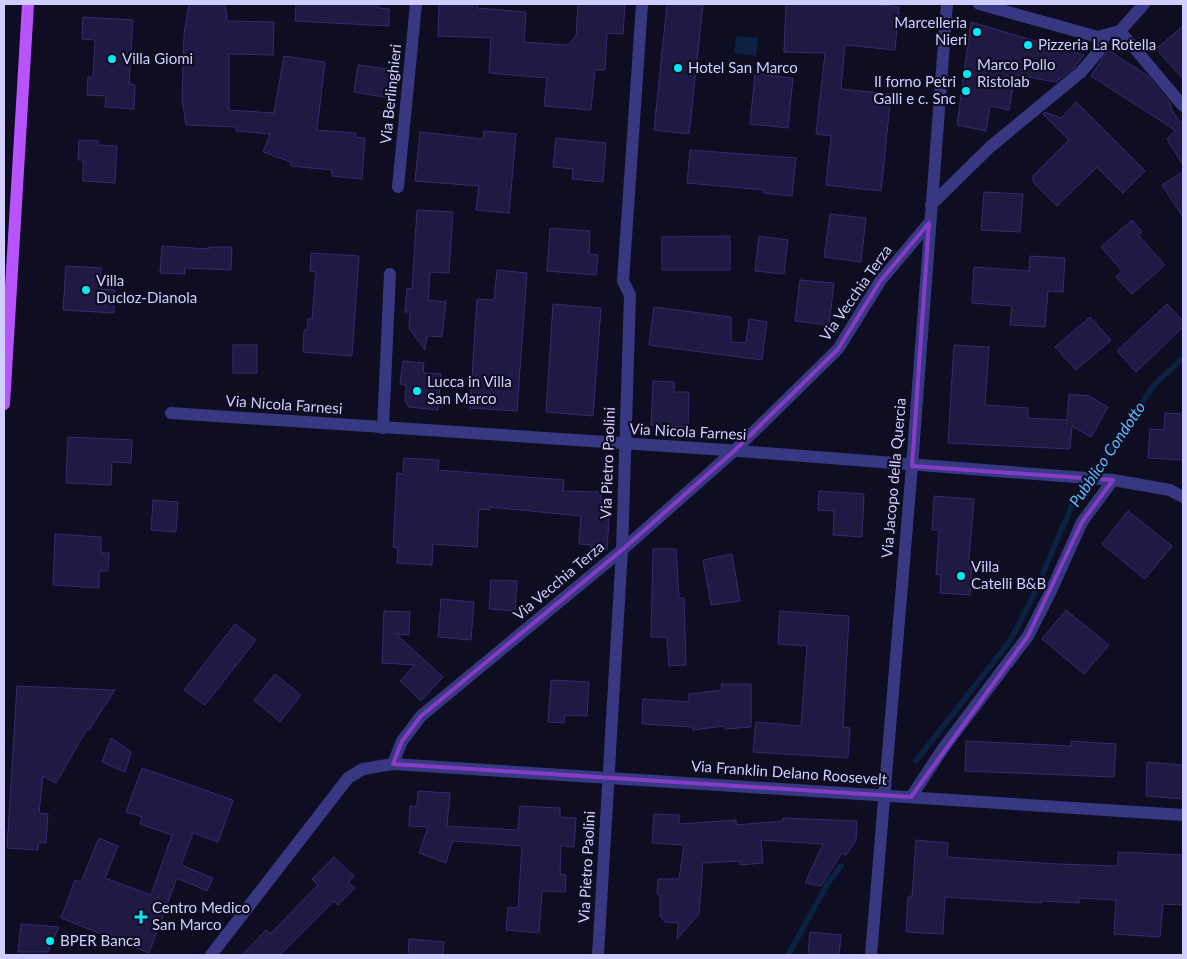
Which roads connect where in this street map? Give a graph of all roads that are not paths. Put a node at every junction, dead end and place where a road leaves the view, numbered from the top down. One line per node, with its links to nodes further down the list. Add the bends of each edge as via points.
1 (28, 4): 14 (main road)
2 (416, 4): 10 (street, Via Berlinghieri)
3 (642, 4): 17 (street, Via Pietro Paolini, via 623,281 630,295)
4 (947, 4): 11 (street, Via Jacopo della Quercia)
5 (979, 4): 8 (street)
6 (1144, 4): 7 (street)
7 (1120, 31): 8 (street); 9 (street)
8 (1104, 37): 11 (street, via 1099,52 1081,72 990,147)
9 (1183, 106)
10 (398, 187)
11 (931, 205): 12 (street, Via Jacopo della Quercia)
12 (929, 223): 18 (street, Via Vecchia Terza, via 881,280 838,349); 19 (street, Via Jacopo della Quercia)
13 (390, 274): 16 (street)
14 (4, 404)
15 (171, 413): 16 (street, Via Nicola Farnesi)
16 (383, 428): 17 (street, Via Nicola Farnesi)
17 (625, 445): 18 (street, Via Nicola Farnesi); 22 (street, Via Pietro Paolini)
18 (734, 451): 19 (street, Via Nicola Farnesi); 22 (street, Via Vecchia Terza)
19 (912, 466): 20 (street, Via Nicola Farnesi); 25 (street, Via Jacopo della Quercia)
20 (1108, 480): 21 (street, Via Nicola Farnesi, via 1170,490); 26 (street, via 1082,522 1028,636)
21 (1183, 497)
22 (622, 550): 23 (street, Via Vecchia Terza, via 421,716 402,741); 24 (street, Via Pietro Paolini)
23 (393, 764): 24 (street, Via Franklin Delano Roosevelt); 28 (street, via 363,769 348,778)
24 (608, 776): 25 (street, Via Franklin Delano Roosevelt); 29 (street, Via Pietro Paolini)
25 (884, 795): 26 (street, Via Franklin Delano Roosevelt); 30 (street, Via Jacopo della Quercia)
26 (910, 797): 27 (street, Via Franklin Delano Roosevelt)
27 (1183, 815)
28 (210, 955)
29 (598, 955)
30 (870, 955)

